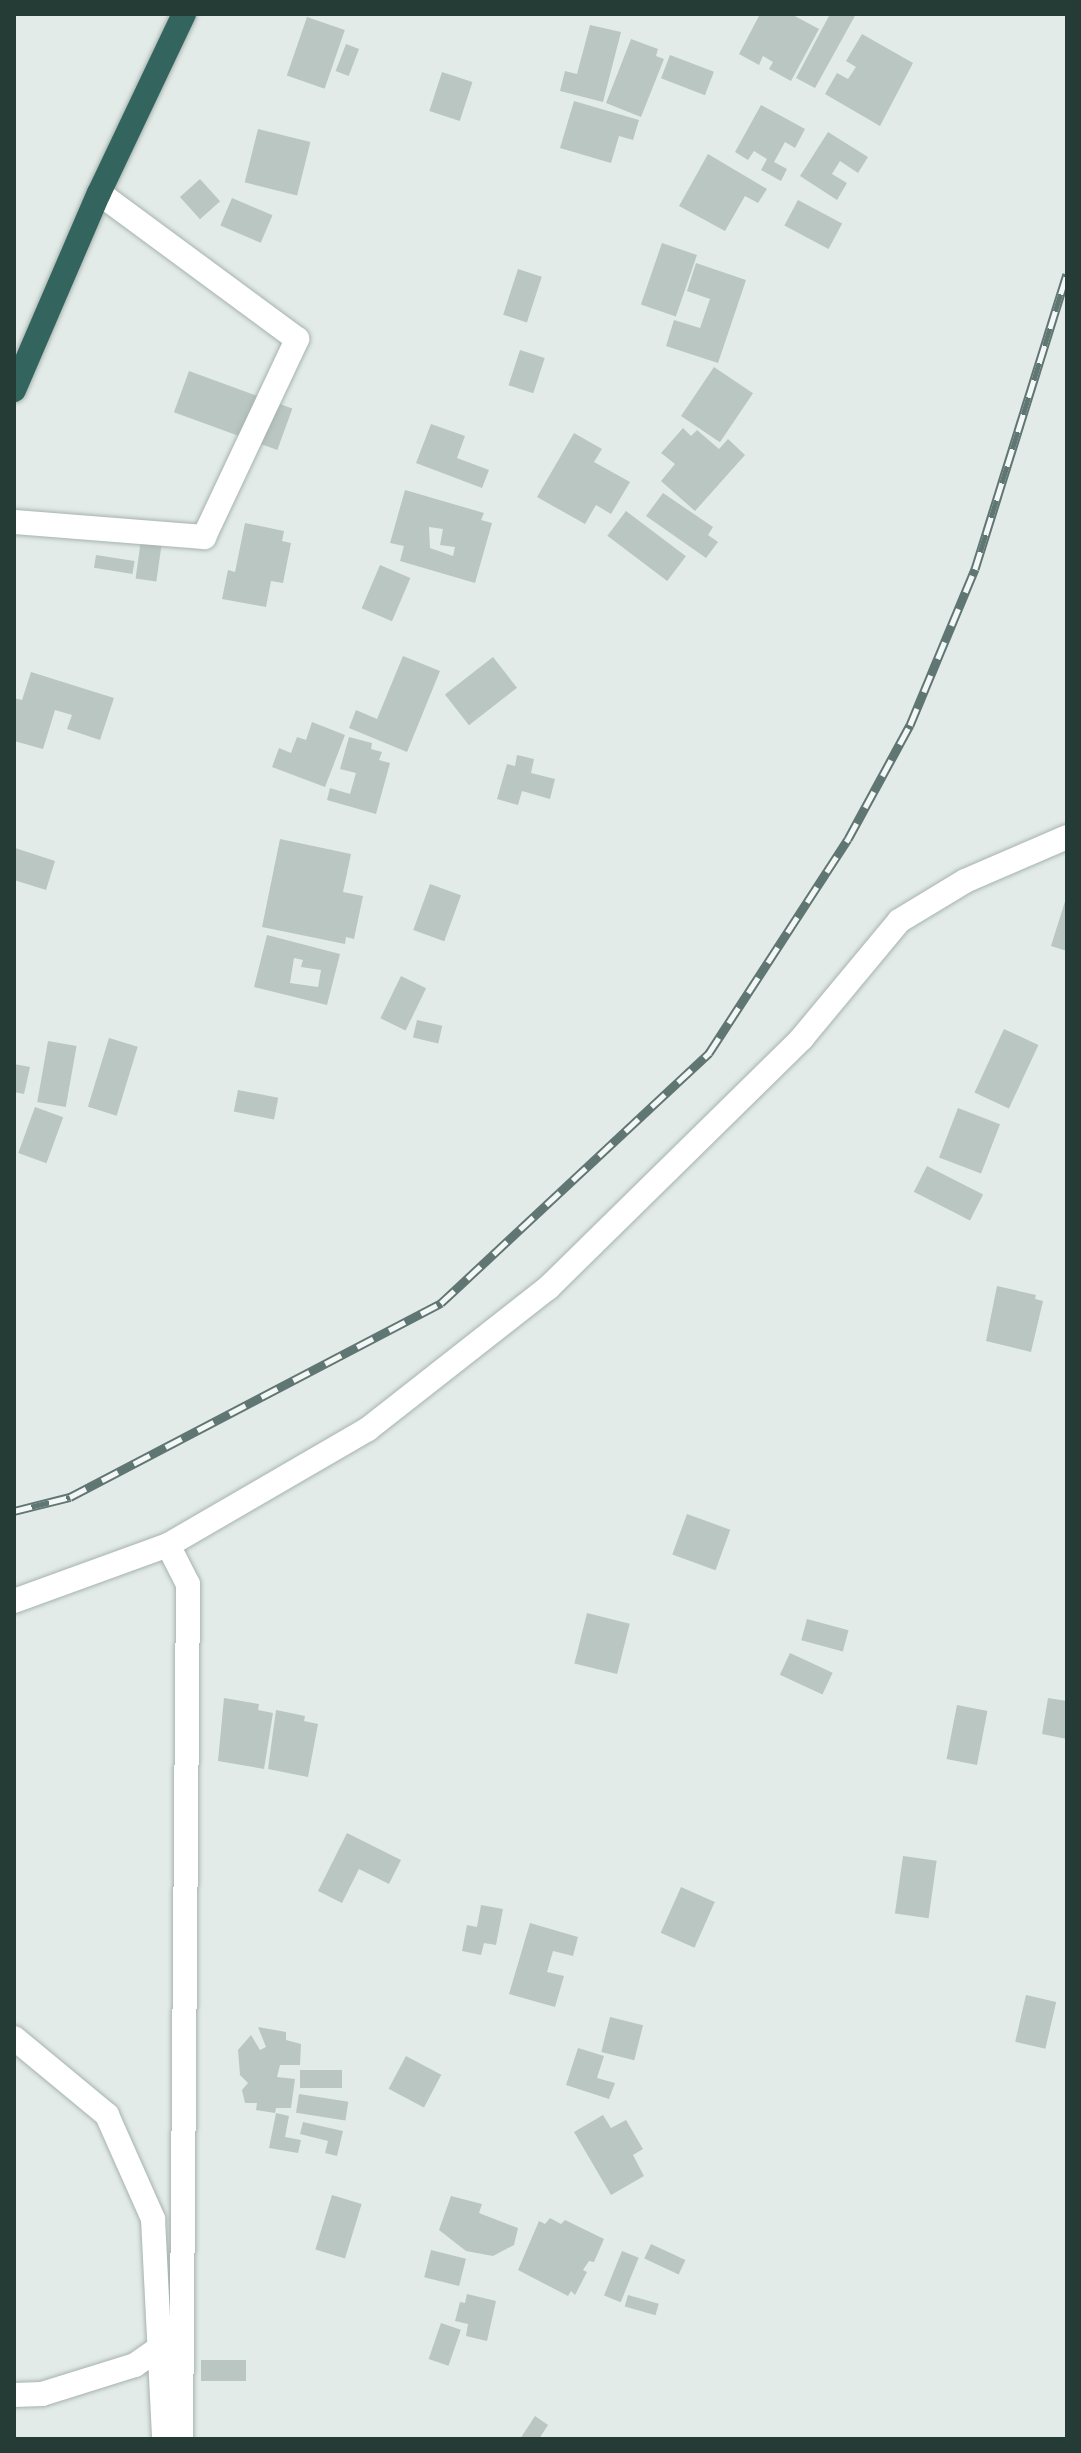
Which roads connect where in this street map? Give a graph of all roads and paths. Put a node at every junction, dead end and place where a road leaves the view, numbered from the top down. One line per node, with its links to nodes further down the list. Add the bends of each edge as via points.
1 (184, 14): 2 (highway)
2 (99, 193): 3 (highway); 4 (street, via 297,339 204,537)
3 (14, 390)
4 (14, 522)
5 (1067, 837): 6 (street, via 965,881 899,921 802,1038 548,1288 368,1429)
6 (168, 1545): 7 (street); 12 (street, via 188,1584)
7 (14, 1601)
8 (14, 2038): 9 (street, via 107,2115 153,2219)
9 (161, 2347): 10 (street, via 135,2365 42,2394); 11 (street)
10 (14, 2395)
11 (164, 2439)
12 (181, 2439)

